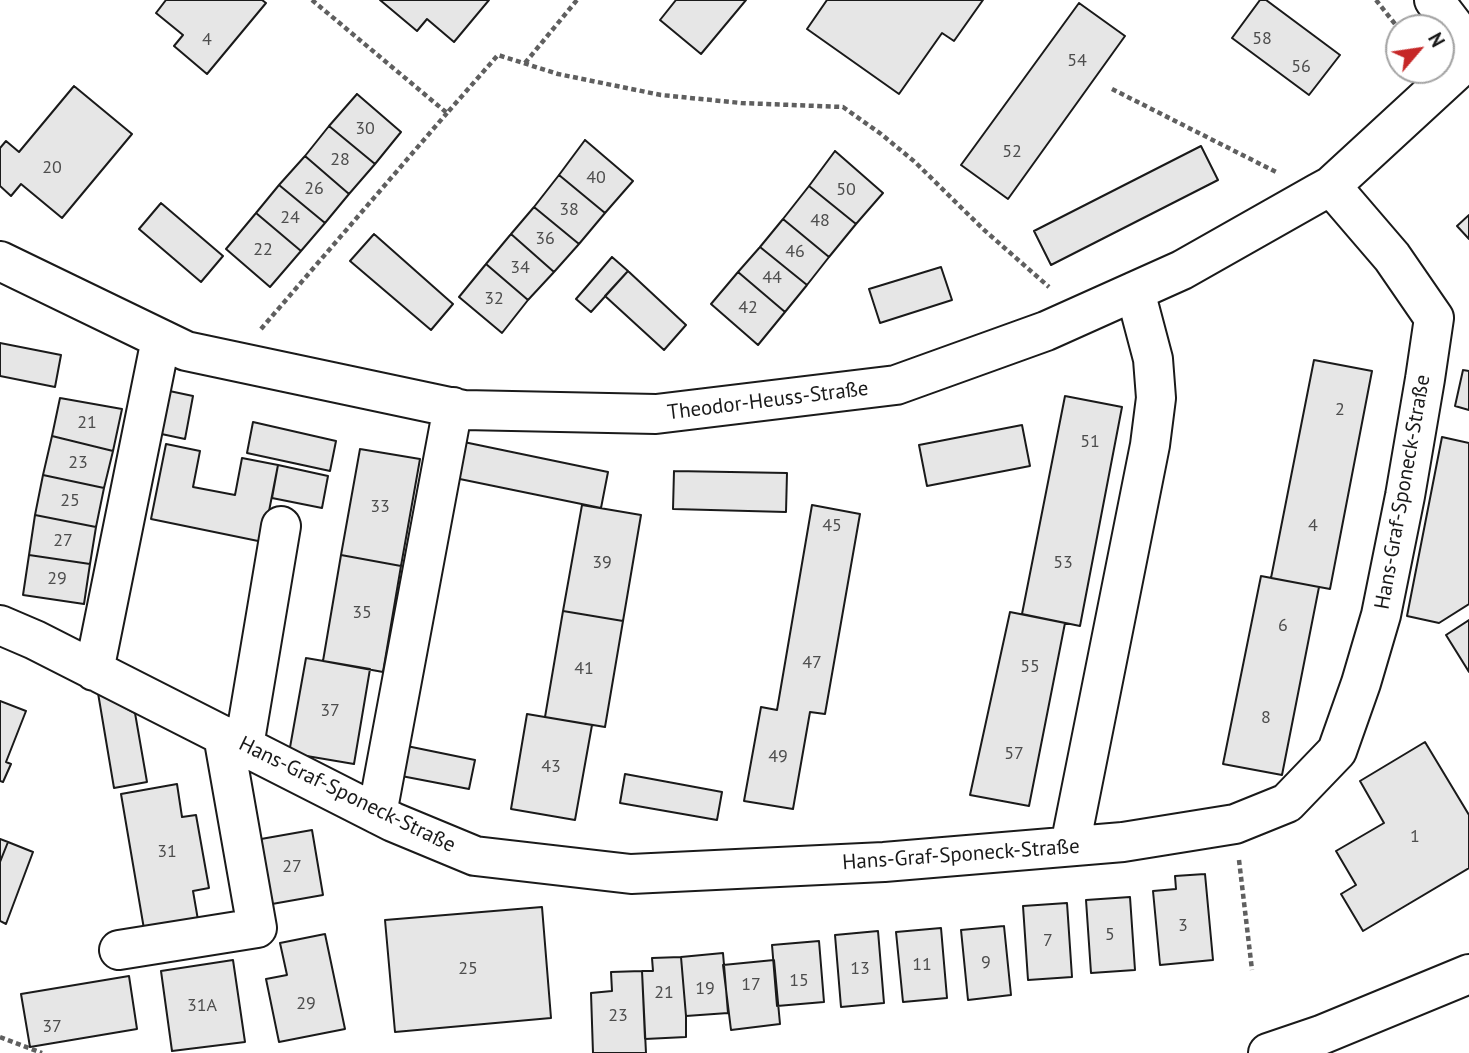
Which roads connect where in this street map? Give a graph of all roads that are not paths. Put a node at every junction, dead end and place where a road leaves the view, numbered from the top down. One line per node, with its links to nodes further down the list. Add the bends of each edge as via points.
1 (1434, 0): 2 (street)
2 (1469, 46)
3 (1469, 60): 4 (street, Theodor-Heuss-Straße)
4 (1324, 190): 6 (street, Theodor-Heuss-Straße, via 1182,270); 14 (street, Hans-Graf-Sponeck-Straße, via 1392,257 1434,318 1381,615 1337,751 1287,803 1234,824)
5 (0, 261): 7 (street, Theodor-Heuss-Straße)
6 (1135, 291): 8 (street, Theodor-Heuss-Straße, via 1046,331 896,385 656,414); 14 (street, via 1153,359 1156,398)
7 (161, 340): 8 (street, Theodor-Heuss-Straße, via 186,351); 11 (street)
8 (453, 408): 13 (street)
9 (281, 526): 12 (street)
10 (0, 625): 11 (street, Hans-Graf-Sponeck-Straße)
11 (94, 671): 12 (street, Hans-Graf-Sponeck-Straße)
12 (233, 741): 13 (street, Hans-Graf-Sponeck-Straße); 15 (street, via 257,928)
13 (377, 814): 14 (street, Hans-Graf-Sponeck-Straße, via 475,856 631,874 884,862)
14 (1070, 846)
15 (119, 950)
16 (1469, 974): 17 (street)
17 (1268, 1053)

